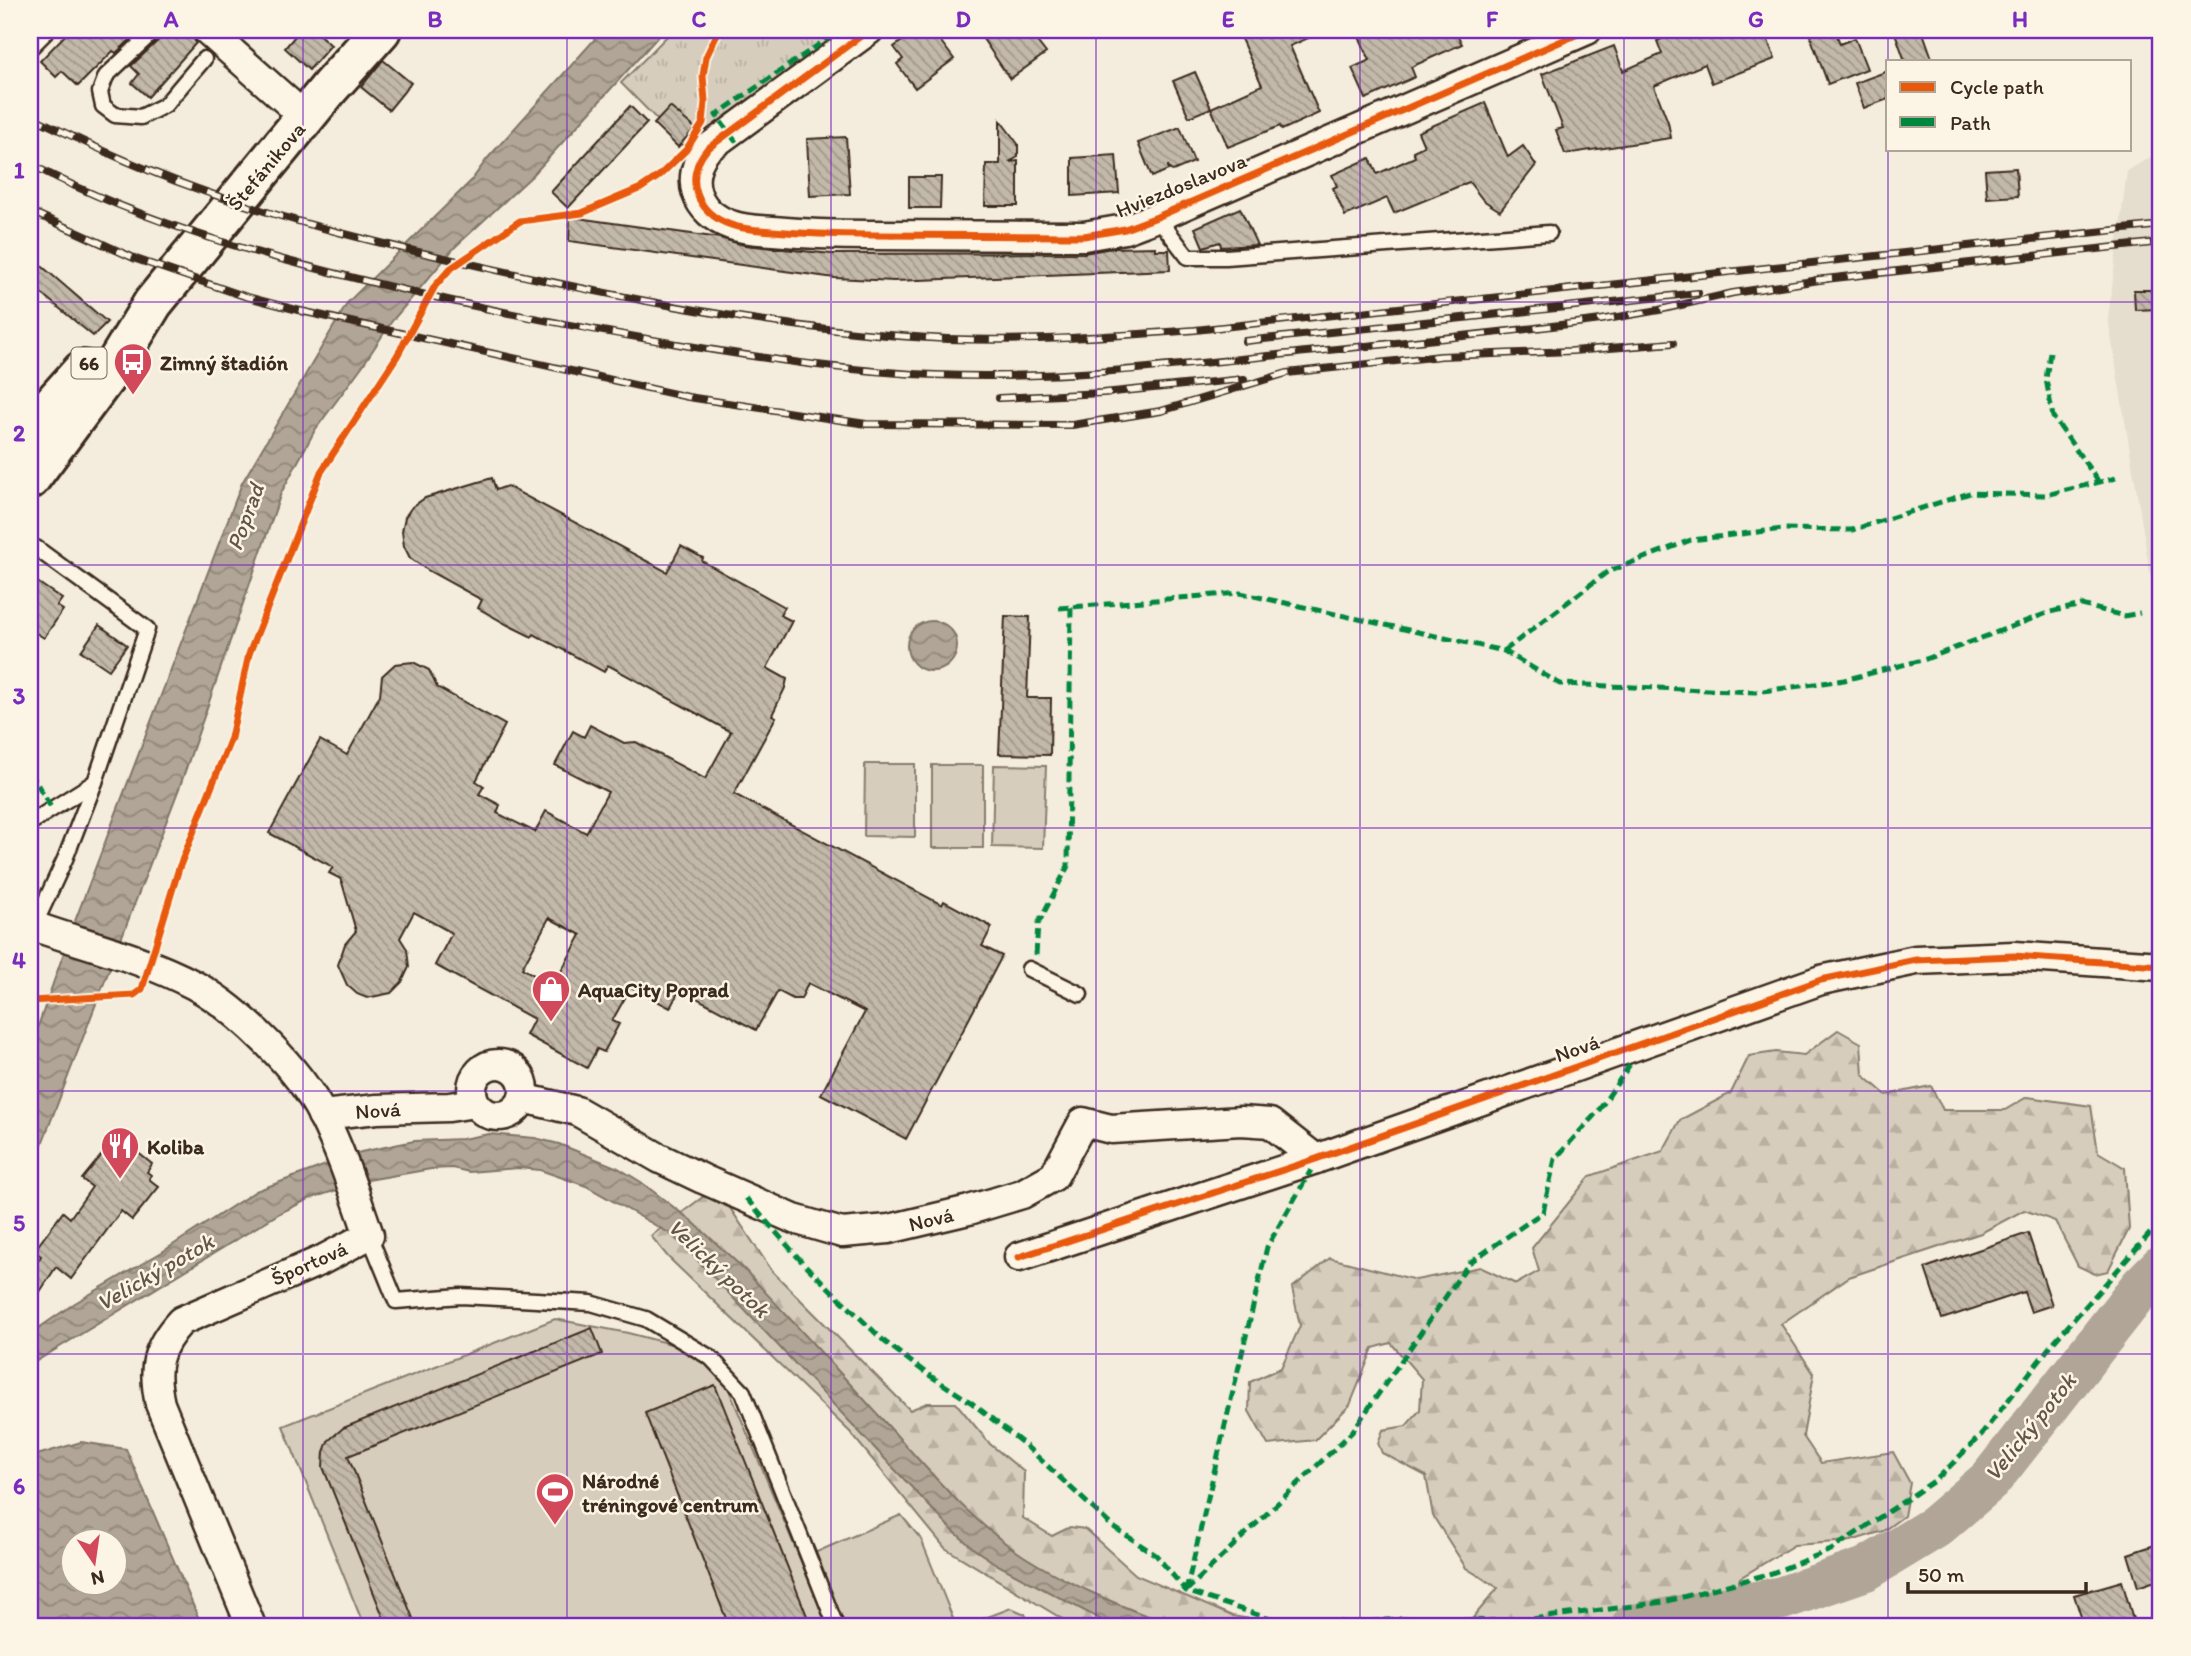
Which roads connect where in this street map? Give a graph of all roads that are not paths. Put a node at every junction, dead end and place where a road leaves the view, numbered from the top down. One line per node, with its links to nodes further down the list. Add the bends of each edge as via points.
1 (48, 30): 7 (lane)
2 (155, 30): 8 (lane, via 106,76 100,92 103,106 115,115 141,117 165,106)
3 (207, 30): 9 (street)
4 (381, 30): 9 (main road, Štefánikova)
5 (869, 30): 10 (street, Hviezdoslavova, via 708,149 693,178 698,196 719,219 743,228 820,235 1084,236 1125,229)
6 (1587, 30): 10 (street, Hviezdoslavova)
7 (30, 48)
8 (204, 59)
9 (306, 118): 12 (main road, Štefánikova)
10 (1157, 217): 11 (lane, via 1188,257)
11 (1549, 233)
12 (153, 303): 13 (main road, Štefánikova / 66, via 99,352); 14 (main road, Štefánikova, via 117,362)
13 (30, 429)
14 (30, 478)
15 (36, 548): 16 (lane, via 147,629)
16 (95, 782): 17 (lane); 18 (lane)
17 (30, 823)
18 (36, 927): 24 (street, Športová, via 194,985 239,1017 295,1074)
19 (2161, 966): 25 (street, Nová, via 2014,956 1916,961 1821,980)
20 (1029, 969): 21 (lane)
21 (1080, 994)
22 (523, 1098): 23 (street, via 513,1111 498,1116); 23 (street, via 519,1074 497,1064 475,1077); 25 (street, Nová, via 577,1111 704,1179 794,1219 842,1233 889,1229 1022,1194 1054,1176 1083,1122 1111,1129 1270,1123)
23 (475, 1103): 24 (street, Nová)
24 (322, 1115): 26 (street, Športová)
25 (1316, 1159): 27 (street, Nová)
26 (369, 1235): 28 (street, Športová, via 181,1321 160,1351 155,1384 160,1404); 29 (lane, via 396,1301 461,1296 591,1303 646,1319 710,1358 743,1392)
27 (1019, 1257)
28 (251, 1626)
29 (836, 1626)

